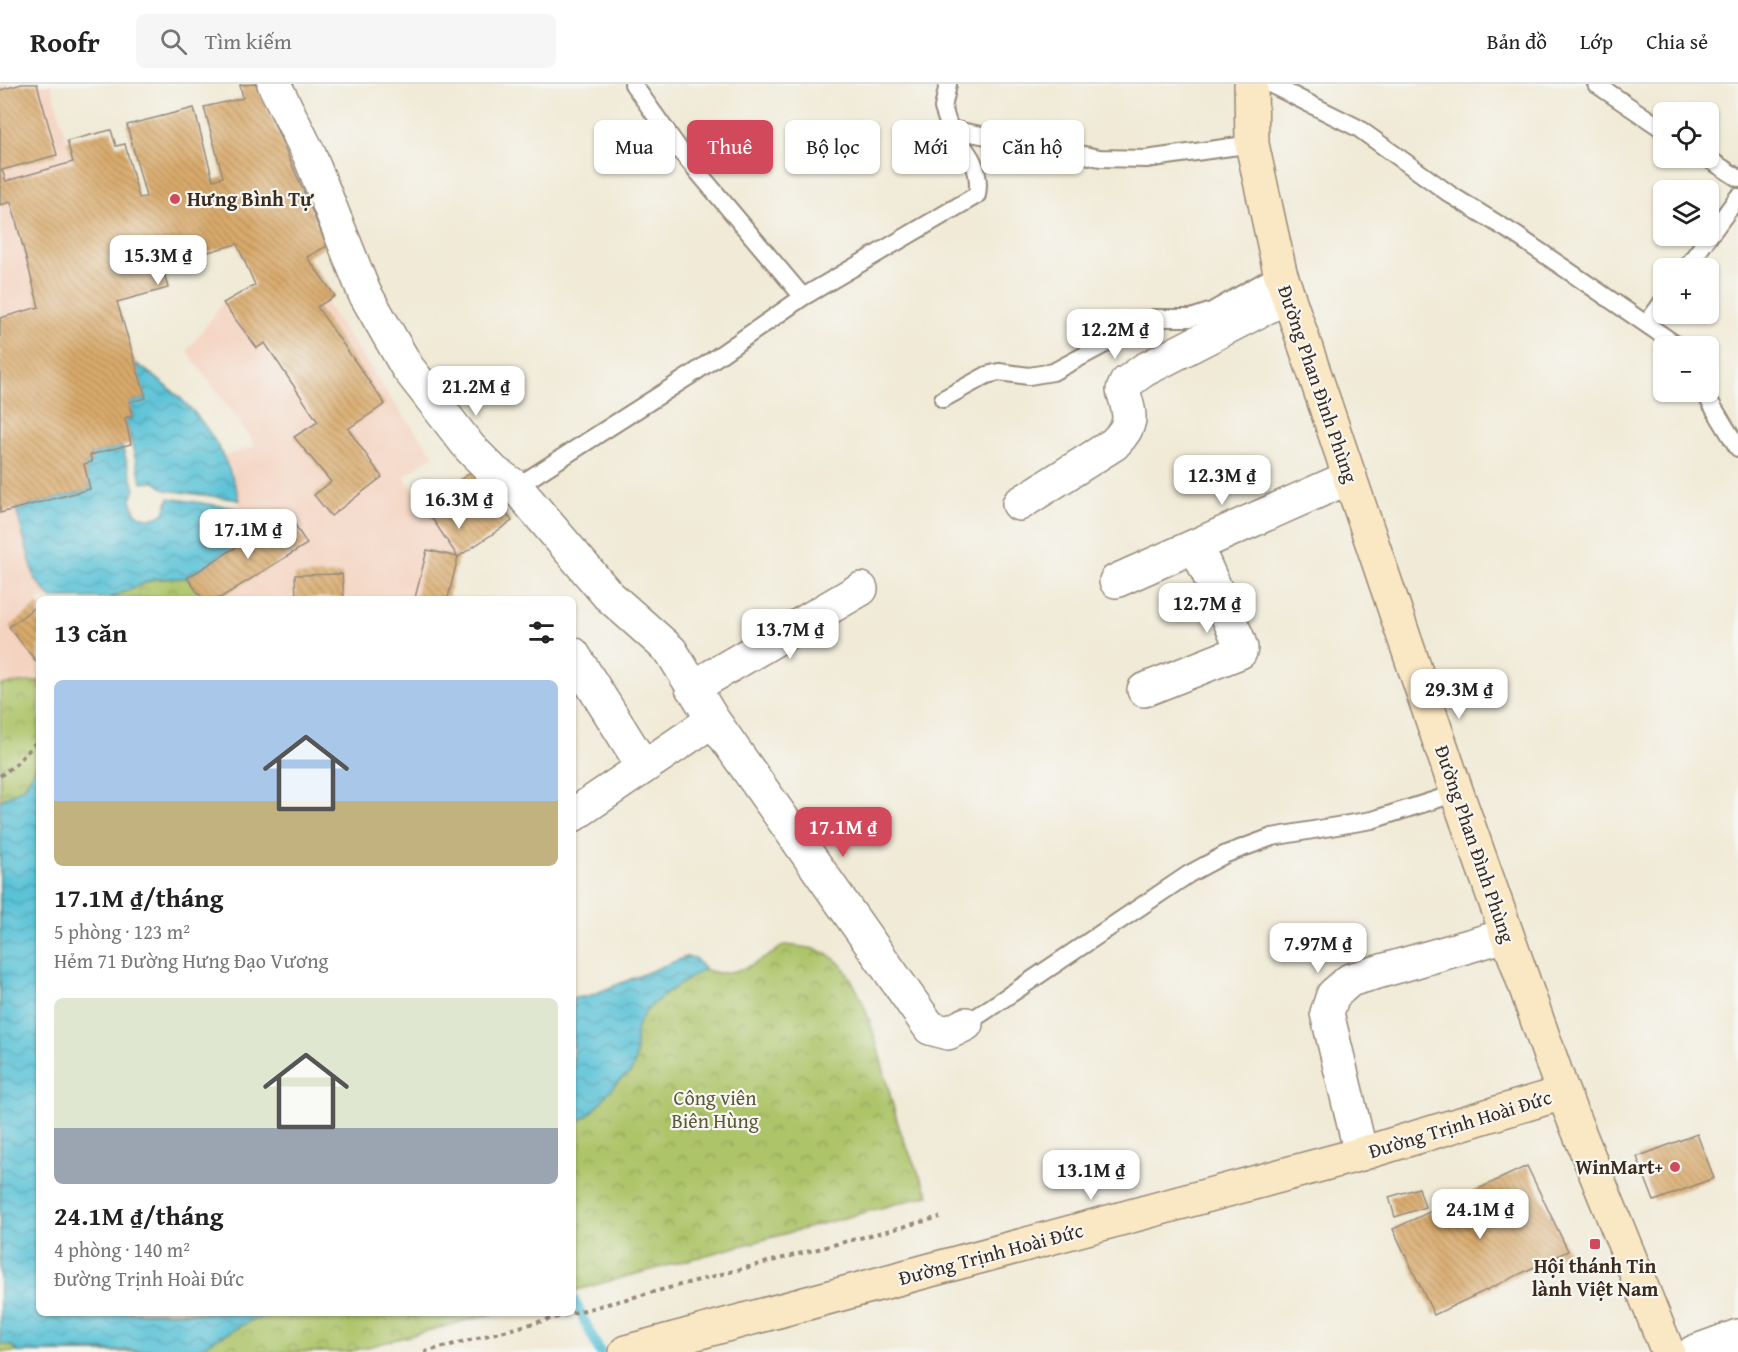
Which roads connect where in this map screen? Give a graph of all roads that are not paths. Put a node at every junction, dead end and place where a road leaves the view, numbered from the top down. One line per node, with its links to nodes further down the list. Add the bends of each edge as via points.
1 (274, 84): 25 (street, via 309,154 384,331 457,434 494,472)
2 (633, 84): 17 (lane, via 682,153)
3 (948, 84): 7 (lane, via 944,108)
4 (1251, 84): 10 (main road, Đường Phan Đình Phùng)
5 (1270, 84): 19 (lane, via 1358,128 1451,195)
6 (1596, 84): 8 (lane)
7 (947, 120)
8 (1653, 123)
9 (969, 133): 10 (lane, via 1125,160)
10 (1252, 144): 16 (main road, Đường Phan Đình Phùng)
11 (969, 154): 17 (lane, via 978,171 977,195)
12 (1719, 166): 13 (lane)
13 (1738, 178)
14 (1738, 197): 15 (lane)
15 (1693, 258)
16 (1284, 284): 21 (lane, via 1191,318 1154,318 1053,372 1029,376 999,372); 24 (main road, Đường Phan Đình Phùng); 26 (street, via 1126,383 1123,390 1130,419 1124,434)
17 (803, 297): 25 (lane, via 694,373)
18 (1653, 315): 19 (lane)
19 (1647, 323): 20 (lane)
20 (1665, 336)
21 (943, 399)
22 (1710, 402): 23 (lane)
23 (1738, 448)
24 (1350, 477): 27 (street); 35 (main road, Đường Phan Đình Phùng)
25 (516, 487): 31 (street, via 608,595 671,651)
26 (1019, 504)
27 (1196, 546): 28 (street); 32 (street, via 1238,639 1240,652)
28 (1116, 581)
29 (861, 589): 31 (street)
30 (576, 659): 34 (street)
31 (692, 688): 33 (street)
32 (1144, 690)
33 (713, 720): 34 (street); 38 (street, via 930,1028 948,1033)
34 (643, 766): 36 (street)
35 (1457, 793): 37 (main road, Đường Phan Đình Phùng); 38 (lane, via 1372,820 1272,837 1226,854 1189,874)
36 (576, 813)
37 (1507, 935): 39 (main road, Đường Phan Đình Phùng); 40 (street, via 1350,980 1333,995 1327,1013)
38 (966, 1024)
39 (1563, 1093): 40 (main road, Đường Trịnh Hoài Đức); 43 (main road, Đường Phan Đình Phùng)
40 (1361, 1154): 42 (main road, Đường Trịnh Hoài Đức)
41 (1738, 1336): 44 (street)
42 (628, 1351)
43 (1668, 1352)
44 (1694, 1352)

